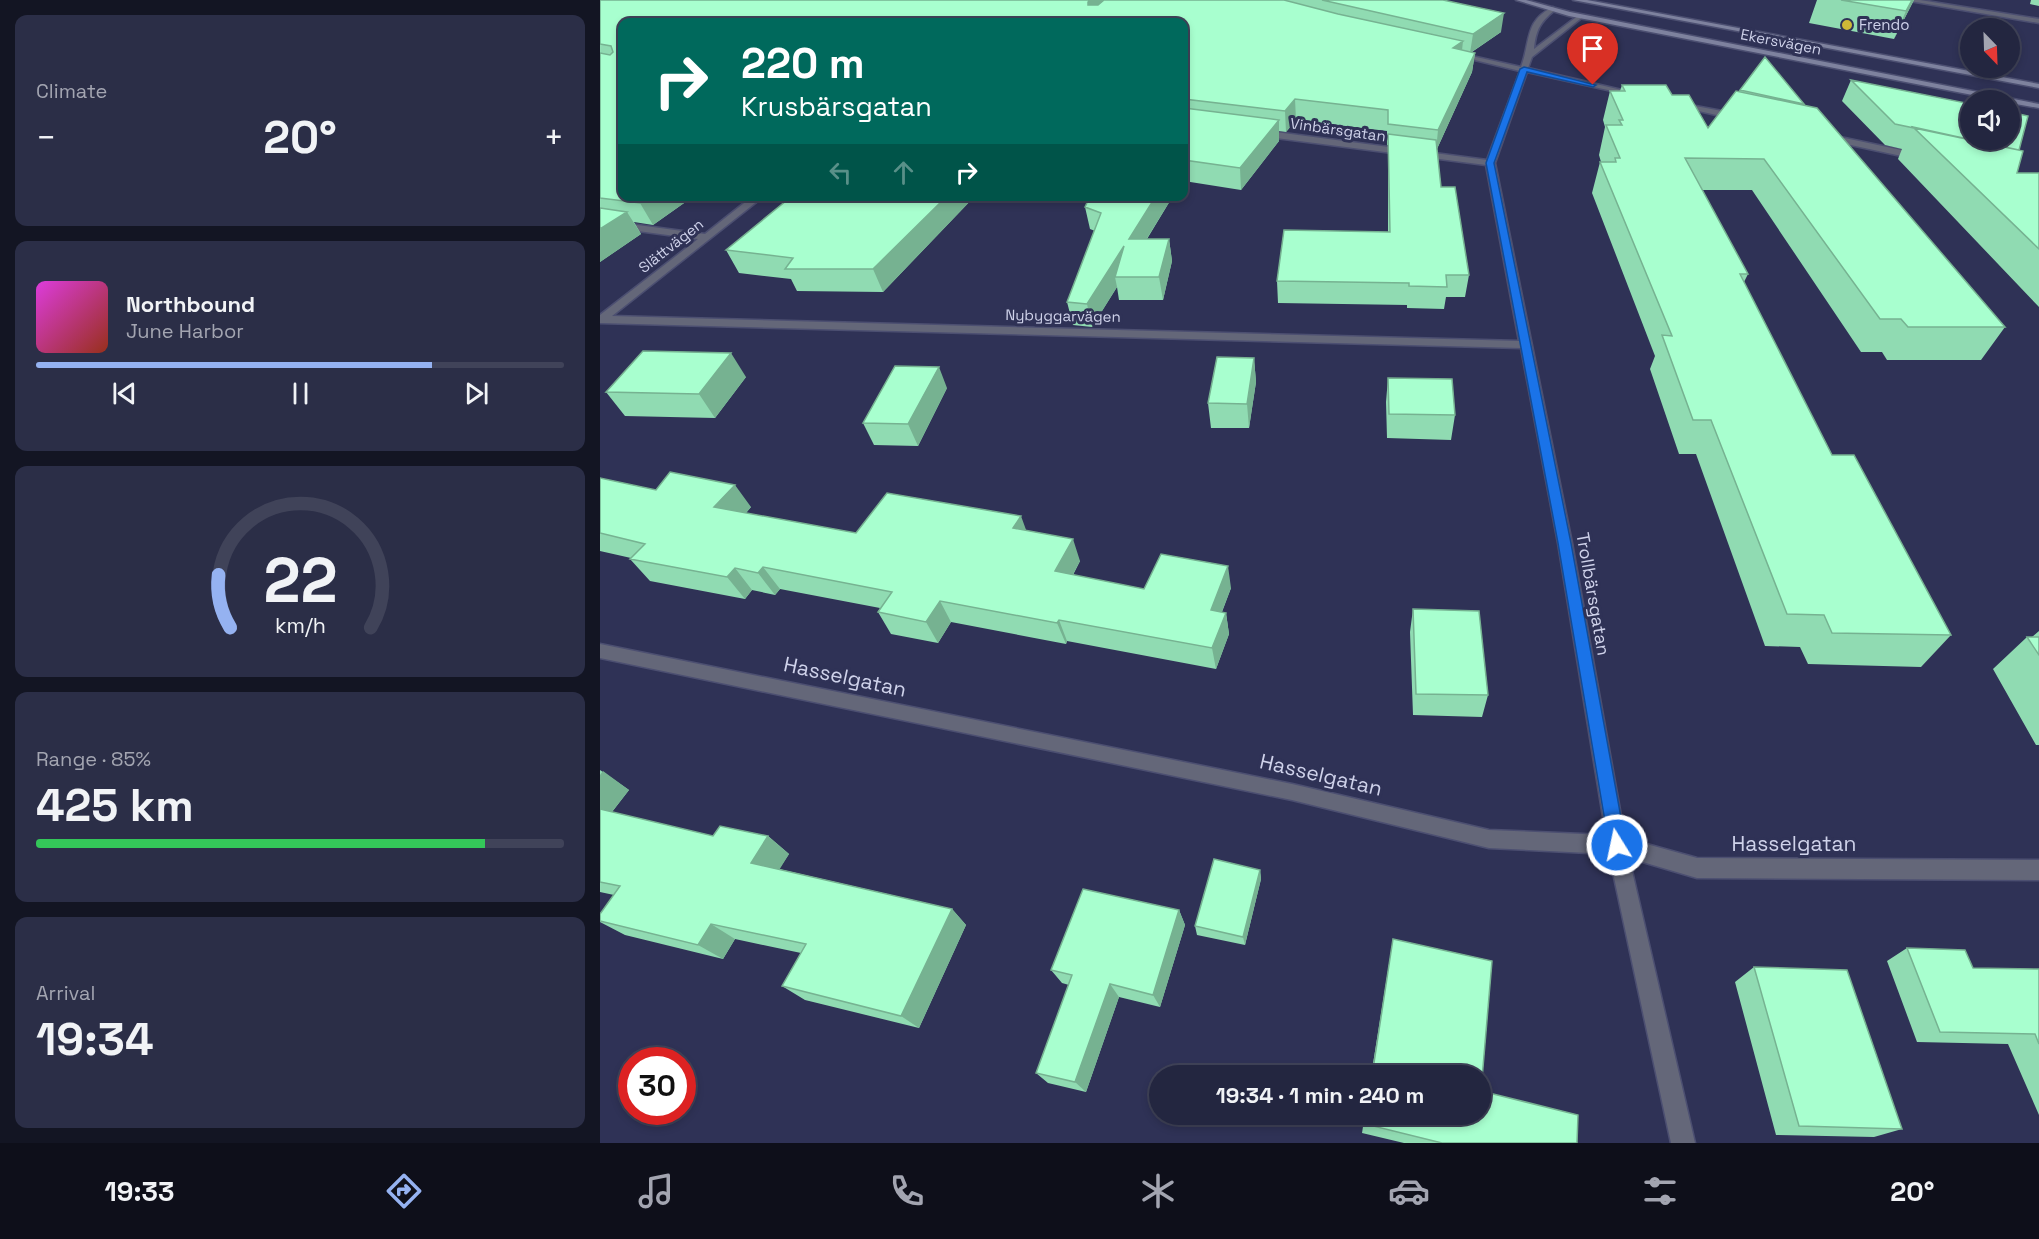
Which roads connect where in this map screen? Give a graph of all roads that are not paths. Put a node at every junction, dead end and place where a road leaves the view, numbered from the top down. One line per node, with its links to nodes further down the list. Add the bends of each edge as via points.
1 (1520, 0): 5 (main road, Ekersvägen)
2 (1576, 0): 4 (main road, Ekersvägen)
3 (1907, 0): 7 (street)
4 (1600, 2): 6 (main road); 10 (main road, Ekersvägen)
5 (1556, 7): 6 (main road, Ekersvägen); 9 (street, via 1532,31)
6 (1581, 16): 9 (street); 13 (main road, Ekersvägen)
7 (2039, 21)
8 (1443, 51): 9 (street)
9 (1526, 63): 11 (street); 18 (street)
10 (2039, 86)
11 (1648, 97)
12 (1670, 102): 14 (street)
13 (2039, 106)
14 (1745, 119)
15 (1252, 132): 18 (street, Vinbärsgatan)
16 (1815, 134): 17 (street)
17 (1931, 160)
18 (1490, 163): 23 (street, Trollbärsgatan)
19 (754, 201): 21 (street, Slättvägen)
20 (600, 223): 21 (street)
21 (707, 237): 22 (street, Slättvägen)
22 (601, 320): 23 (street, Nybyggarvägen)
23 (1524, 345): 25 (street, Trollbärsgatan, via 1565,543)
24 (600, 651): 25 (street, Hasselgatan, via 1292,792 1489,839)
25 (1617, 845): 26 (street, Hasselgatan, via 1697,868); 27 (street, Trollbärsgatan)
26 (2039, 870)
27 (1683, 1143)

